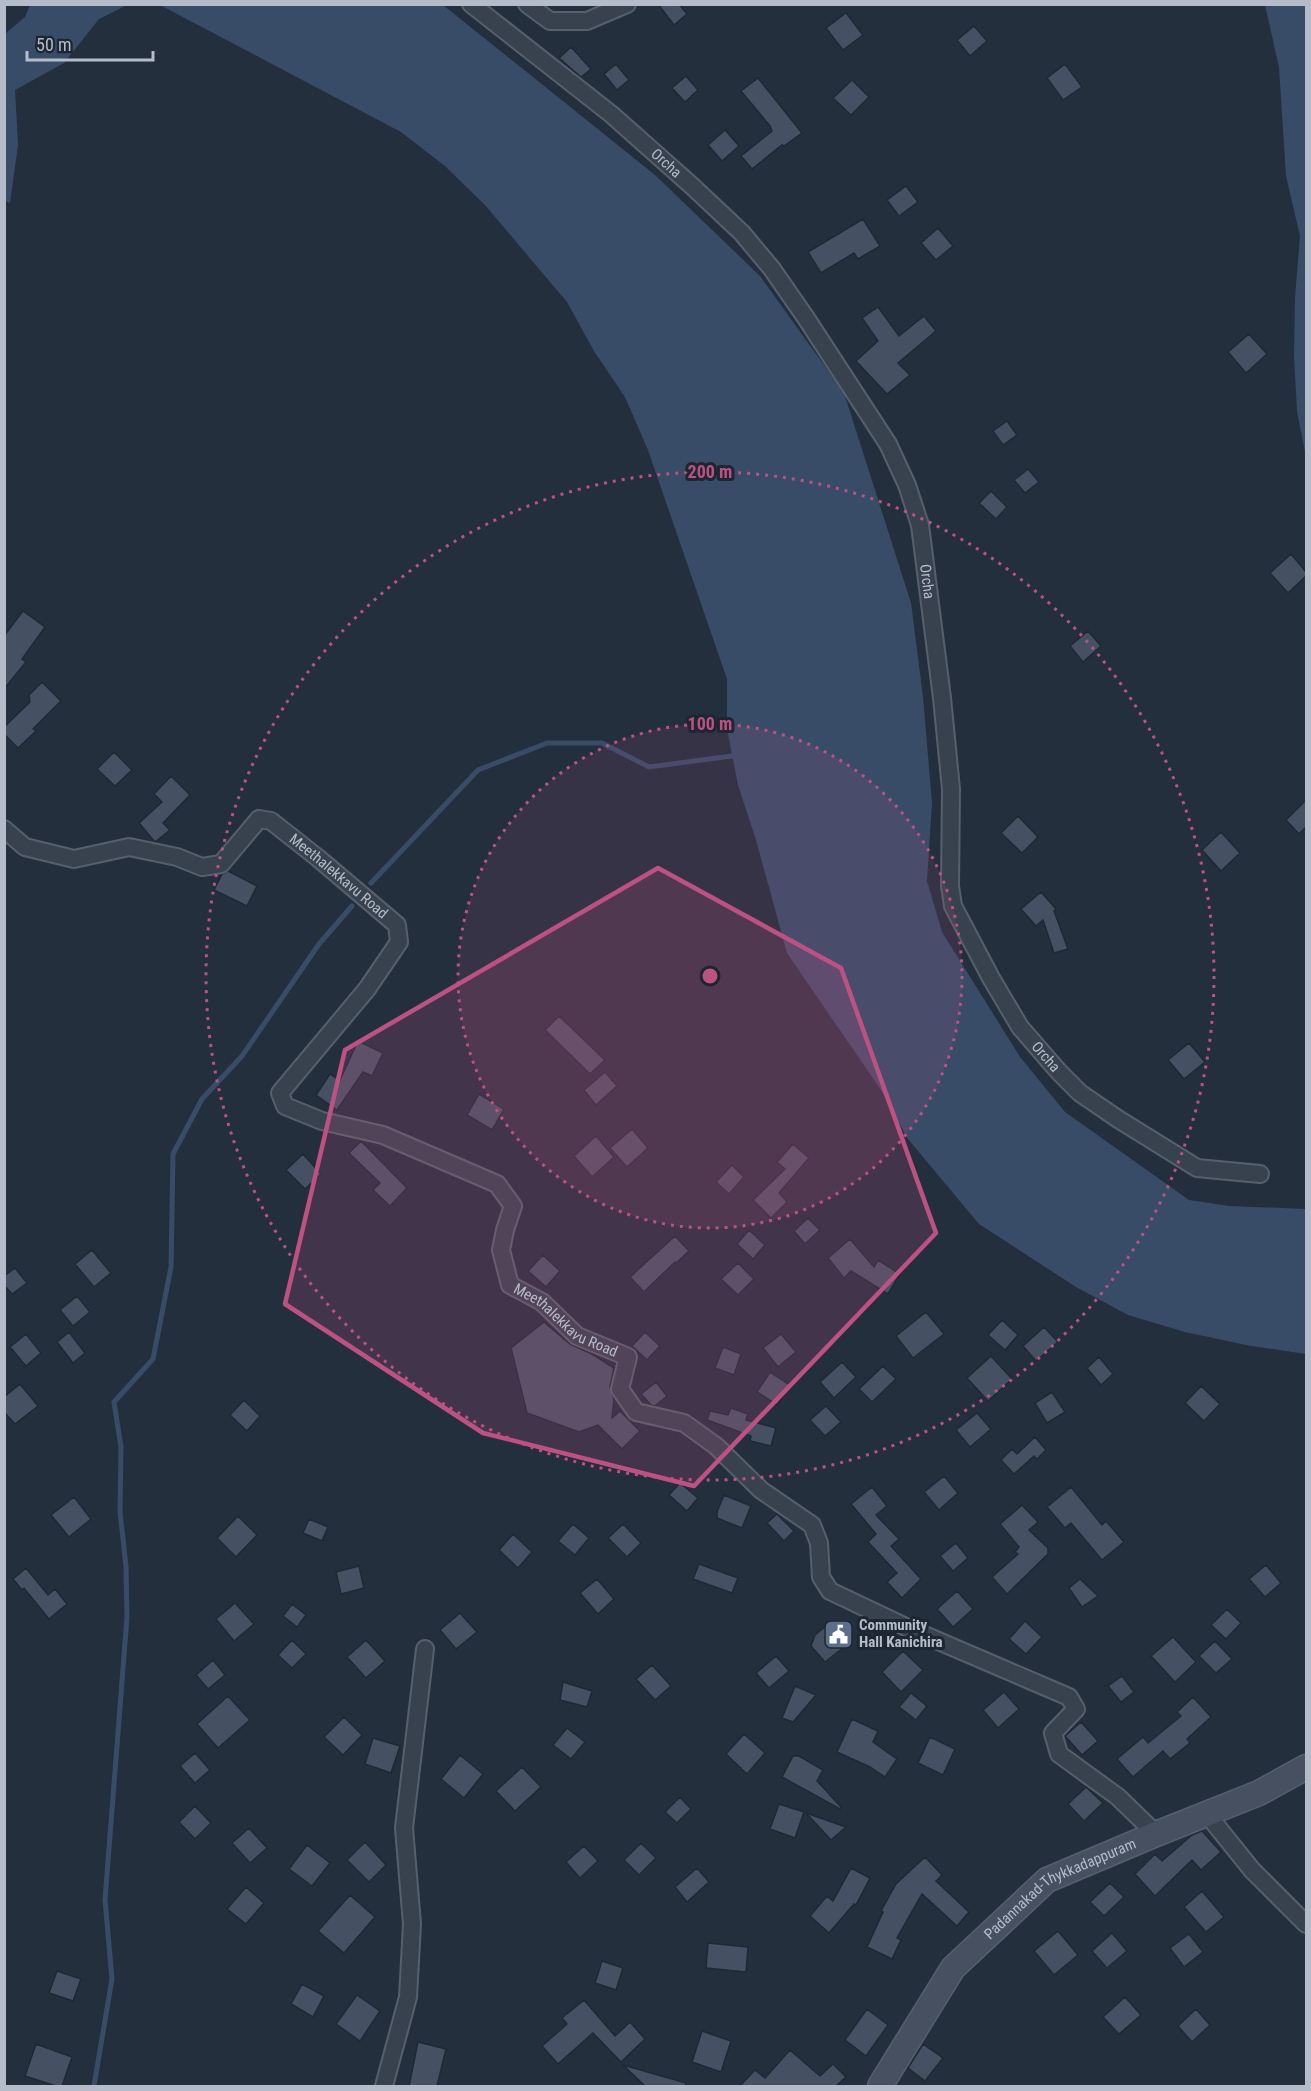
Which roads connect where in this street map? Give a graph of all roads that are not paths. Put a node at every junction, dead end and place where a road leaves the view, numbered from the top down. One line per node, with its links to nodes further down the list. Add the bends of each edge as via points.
1 (471, 4): 5 (street, Orcha, via 611,114 742,233 799,308 888,444 920,525 951,789 953,906 1020,1027 1080,1093 1197,1168)
2 (527, 4): 3 (street, via 550,21 587,21)
3 (627, 4)
4 (4, 828): 9 (street, Meethalekkavu Road, via 25,847 74,859 129,847 177,857 202,867 221,864 259,819 271,821 397,925 399,942 367,989 280,1093 285,1106 322,1121 383,1135 497,1184 513,1206 501,1250 510,1284 542,1302 577,1336 628,1357 620,1389 636,1412 684,1423 716,1446 761,1490 812,1525 819,1543 821,1577 830,1591 1069,1697 1076,1709 1053,1733 1059,1754 1118,1797)
5 (1260, 1174)
6 (425, 1649): 11 (street, via 404,1828 412,1924 408,1997)
7 (1306, 1767): 8 (main road, Padannakad-Thykkadappuram, via 1259,1793)
8 (1207, 1814): 9 (main road, Padannakad-Thykkadappuram); 10 (street, via 1252,1870)
9 (1156, 1834): 12 (main road, Padannakad-Thykkadappuram, via 1047,1880 953,1968)
10 (1306, 1924)
11 (384, 2086)
12 (880, 2086)

